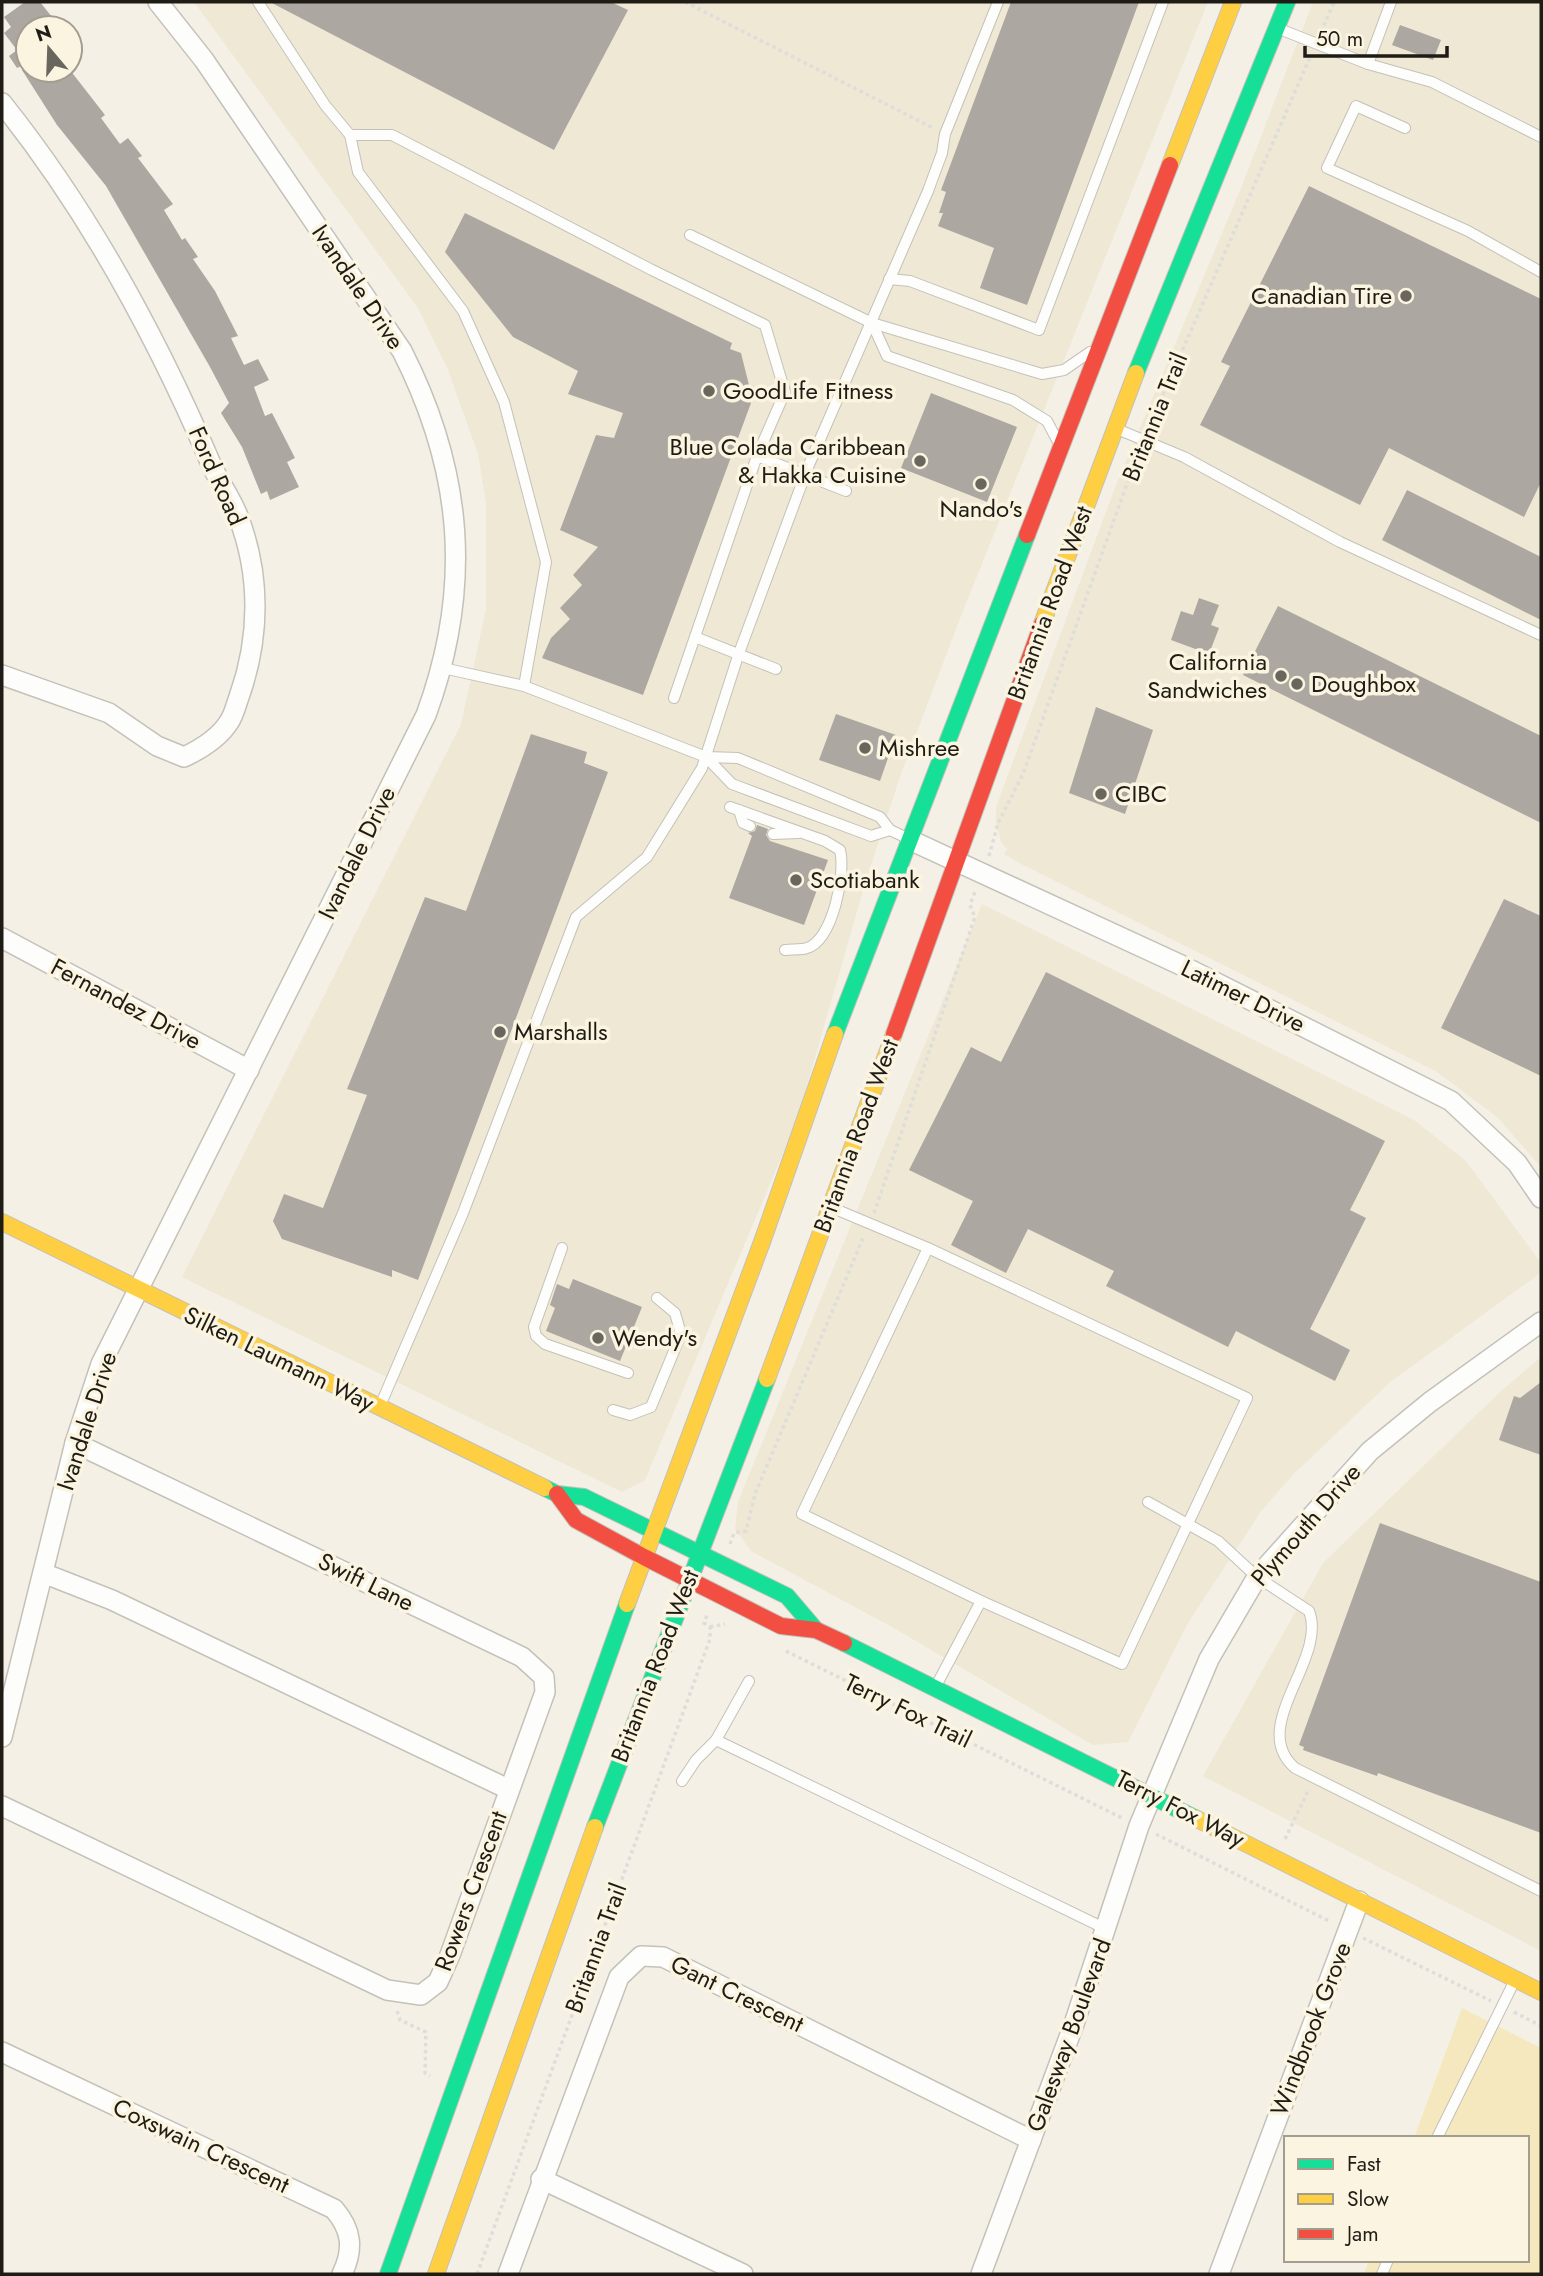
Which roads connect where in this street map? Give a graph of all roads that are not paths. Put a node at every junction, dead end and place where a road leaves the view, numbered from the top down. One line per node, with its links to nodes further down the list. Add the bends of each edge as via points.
1 (158, 2): 27 (street, Ivandale Drive, via 204,60 402,351 421,387 442,450 456,530 454,599)
2 (258, 2): 12 (lane)
3 (998, 2): 16 (lane, via 945,134 928,191)
4 (1163, 2): 16 (lane, via 1039,330 910,281)
5 (1233, 2): 18 (main road, Britannia Road West)
6 (1287, 2): 8 (main road, Britannia Road West)
7 (1391, 2): 9 (lane)
8 (1277, 28): 9 (lane); 19 (main road, Britannia Road West)
9 (1368, 64): 13 (lane, via 1432,82)
10 (2, 103): 29 (street, Ford Road, via 51,164 120,275 184,400 238,516 256,611 251,662 230,721 205,746 184,757 158,746 109,713)
11 (1405, 128): 15 (lane, via 1356,106 1327,168 1468,231)
12 (350, 135): 21 (lane, via 392,135 765,325 785,392); 30 (lane, via 358,172 463,311 504,402 545,562)
13 (1541, 137)
14 (690, 235): 17 (lane)
15 (1541, 272)
16 (889, 279): 17 (lane)
17 (872, 323): 18 (lane, via 1042,374 1064,370); 20 (lane, via 887,356 1013,400 1046,421); 22 (lane)
18 (1099, 345): 20 (main road, Britannia Road West)
19 (1113, 428): 24 (lane, via 1184,457 1340,542); 38 (main road, Britannia Road West)
20 (1062, 450): 37 (main road, Britannia Road West)
21 (757, 456): 22 (lane); 25 (lane)
22 (805, 475): 23 (lane); 26 (lane)
23 (846, 491)
24 (1541, 635)
25 (695, 637): 26 (lane); 31 (lane)
26 (739, 653): 28 (lane); 32 (lane)
27 (443, 668): 30 (lane); 41 (street, Ivandale Drive, via 426,715)
28 (776, 669)
29 (2, 675)
30 (524, 686): 32 (lane)
31 (674, 698)
32 (706, 757): 34 (lane, via 738,758 880,817); 34 (lane, via 732,784 871,836); 51 (lane, via 647,857 576,916 463,1213)
33 (751, 826): 35 (lane, via 743,823 734,809)
34 (890, 830): 37 (lane)
35 (802, 833): 36 (lane); 40 (lane, via 840,850 842,880 823,936 808,948)
36 (773, 834)
37 (910, 840): 38 (street, Latimer Drive); 57 (main road, Britannia Road West)
38 (956, 860): 42 (street, Latimer Drive, via 1283,1014 1451,1101 1517,1163); 43 (main road, Britannia Road West)
39 (2, 938): 41 (street, Fernandez Drive)
40 (785, 950)
41 (249, 1070): 47 (street, Ivandale Drive)
42 (1541, 1198)
43 (830, 1208): 46 (lane); 58 (main road, Britannia Road West)
44 (2, 1222): 47 (main road, Silken Laumann Way)
45 (562, 1248): 50 (lane, via 534,1327 536,1336 545,1344)
46 (928, 1248): 56 (lane, via 1247,1398); 63 (lane, via 802,1514)
47 (139, 1291): 51 (main road, Silken Laumann Way); 53 (street, Ivandale Drive, via 101,1364)
48 (657, 1297): 52 (lane, via 675,1313 681,1334 651,1408 630,1415)
49 (1541, 1322): 61 (street, Plymouth Drive, via 1370,1451)
50 (628, 1373)
51 (380, 1407): 54 (main road, Silken Laumann Way)
52 (613, 1410)
53 (75, 1443): 60 (street, Ivandale Drive); 70 (street, Swift Lane, via 522,1657 544,1677 545,1692)
54 (557, 1494): 57 (main road, Silken Laumann Way, via 584,1497); 59 (main road, Silken Laumann Way, via 576,1521)
55 (1148, 1502): 56 (lane)
56 (1188, 1524): 61 (lane, via 1218,1541); 63 (lane, via 1122,1664)
57 (653, 1533): 58 (main road, Silken Laumann Way); 59 (main road, Britannia Road West)
58 (698, 1554): 62 (main road, Britannia Road West); 64 (main road, Terry Fox Way, via 786,1597)
59 (644, 1557): 62 (main road, Silken Laumann Way); 83 (main road, Britannia Road West)
60 (43, 1573): 67 (street, Ivandale Drive); 70 (street, Rowers Crescent, via 112,1600)
61 (1257, 1577): 71 (street, Plymouth Drive, via 1209,1659); 73 (lane, via 1309,1611 1312,1620 1313,1634 1284,1710 1280,1732 1284,1759)
62 (689, 1578): 64 (main road, Terry Fox Way, via 780,1626); 84 (main road, Britannia Road West, via 553,1939)
63 (981, 1601): 66 (lane)
64 (816, 1630): 66 (main road, Terry Fox Way)
65 (749, 1681): 68 (lane)
66 (936, 1687): 71 (main road, Terry Fox Way)
67 (2, 1737)
68 (716, 1740): 69 (lane); 75 (lane)
69 (682, 1782)
70 (508, 1789): 72 (street, Rowers Crescent, via 438,1982 421,1995 390,1991)
71 (1153, 1794): 74 (main road, Terry Fox Way); 75 (street, Galesway Boulevard)
72 (2, 1806)
73 (1541, 1891)
74 (1359, 1901): 76 (main road, Terry Fox Way); 88 (street, Windbrook Grove)
75 (1106, 1929): 80 (street, Galesway Boulevard)
76 (1515, 1979): 77 (main road, Terry Fox Way); 79 (lane)
77 (1541, 1992)
78 (2, 2052): 82 (street, Coxswain Crescent, via 334,2209 348,2225 352,2255)
79 (1438, 2136)
80 (1031, 2140): 81 (street, Gant Crescent, via 663,1957 647,1955 634,1960 619,1977); 87 (street, Galesway Boulevard)
81 (541, 2179): 85 (street, Gant Crescent); 86 (street)
82 (342, 2274)
83 (388, 2274)
84 (436, 2274)
85 (508, 2274)
86 (743, 2274)
87 (981, 2274)
88 (1219, 2274)

